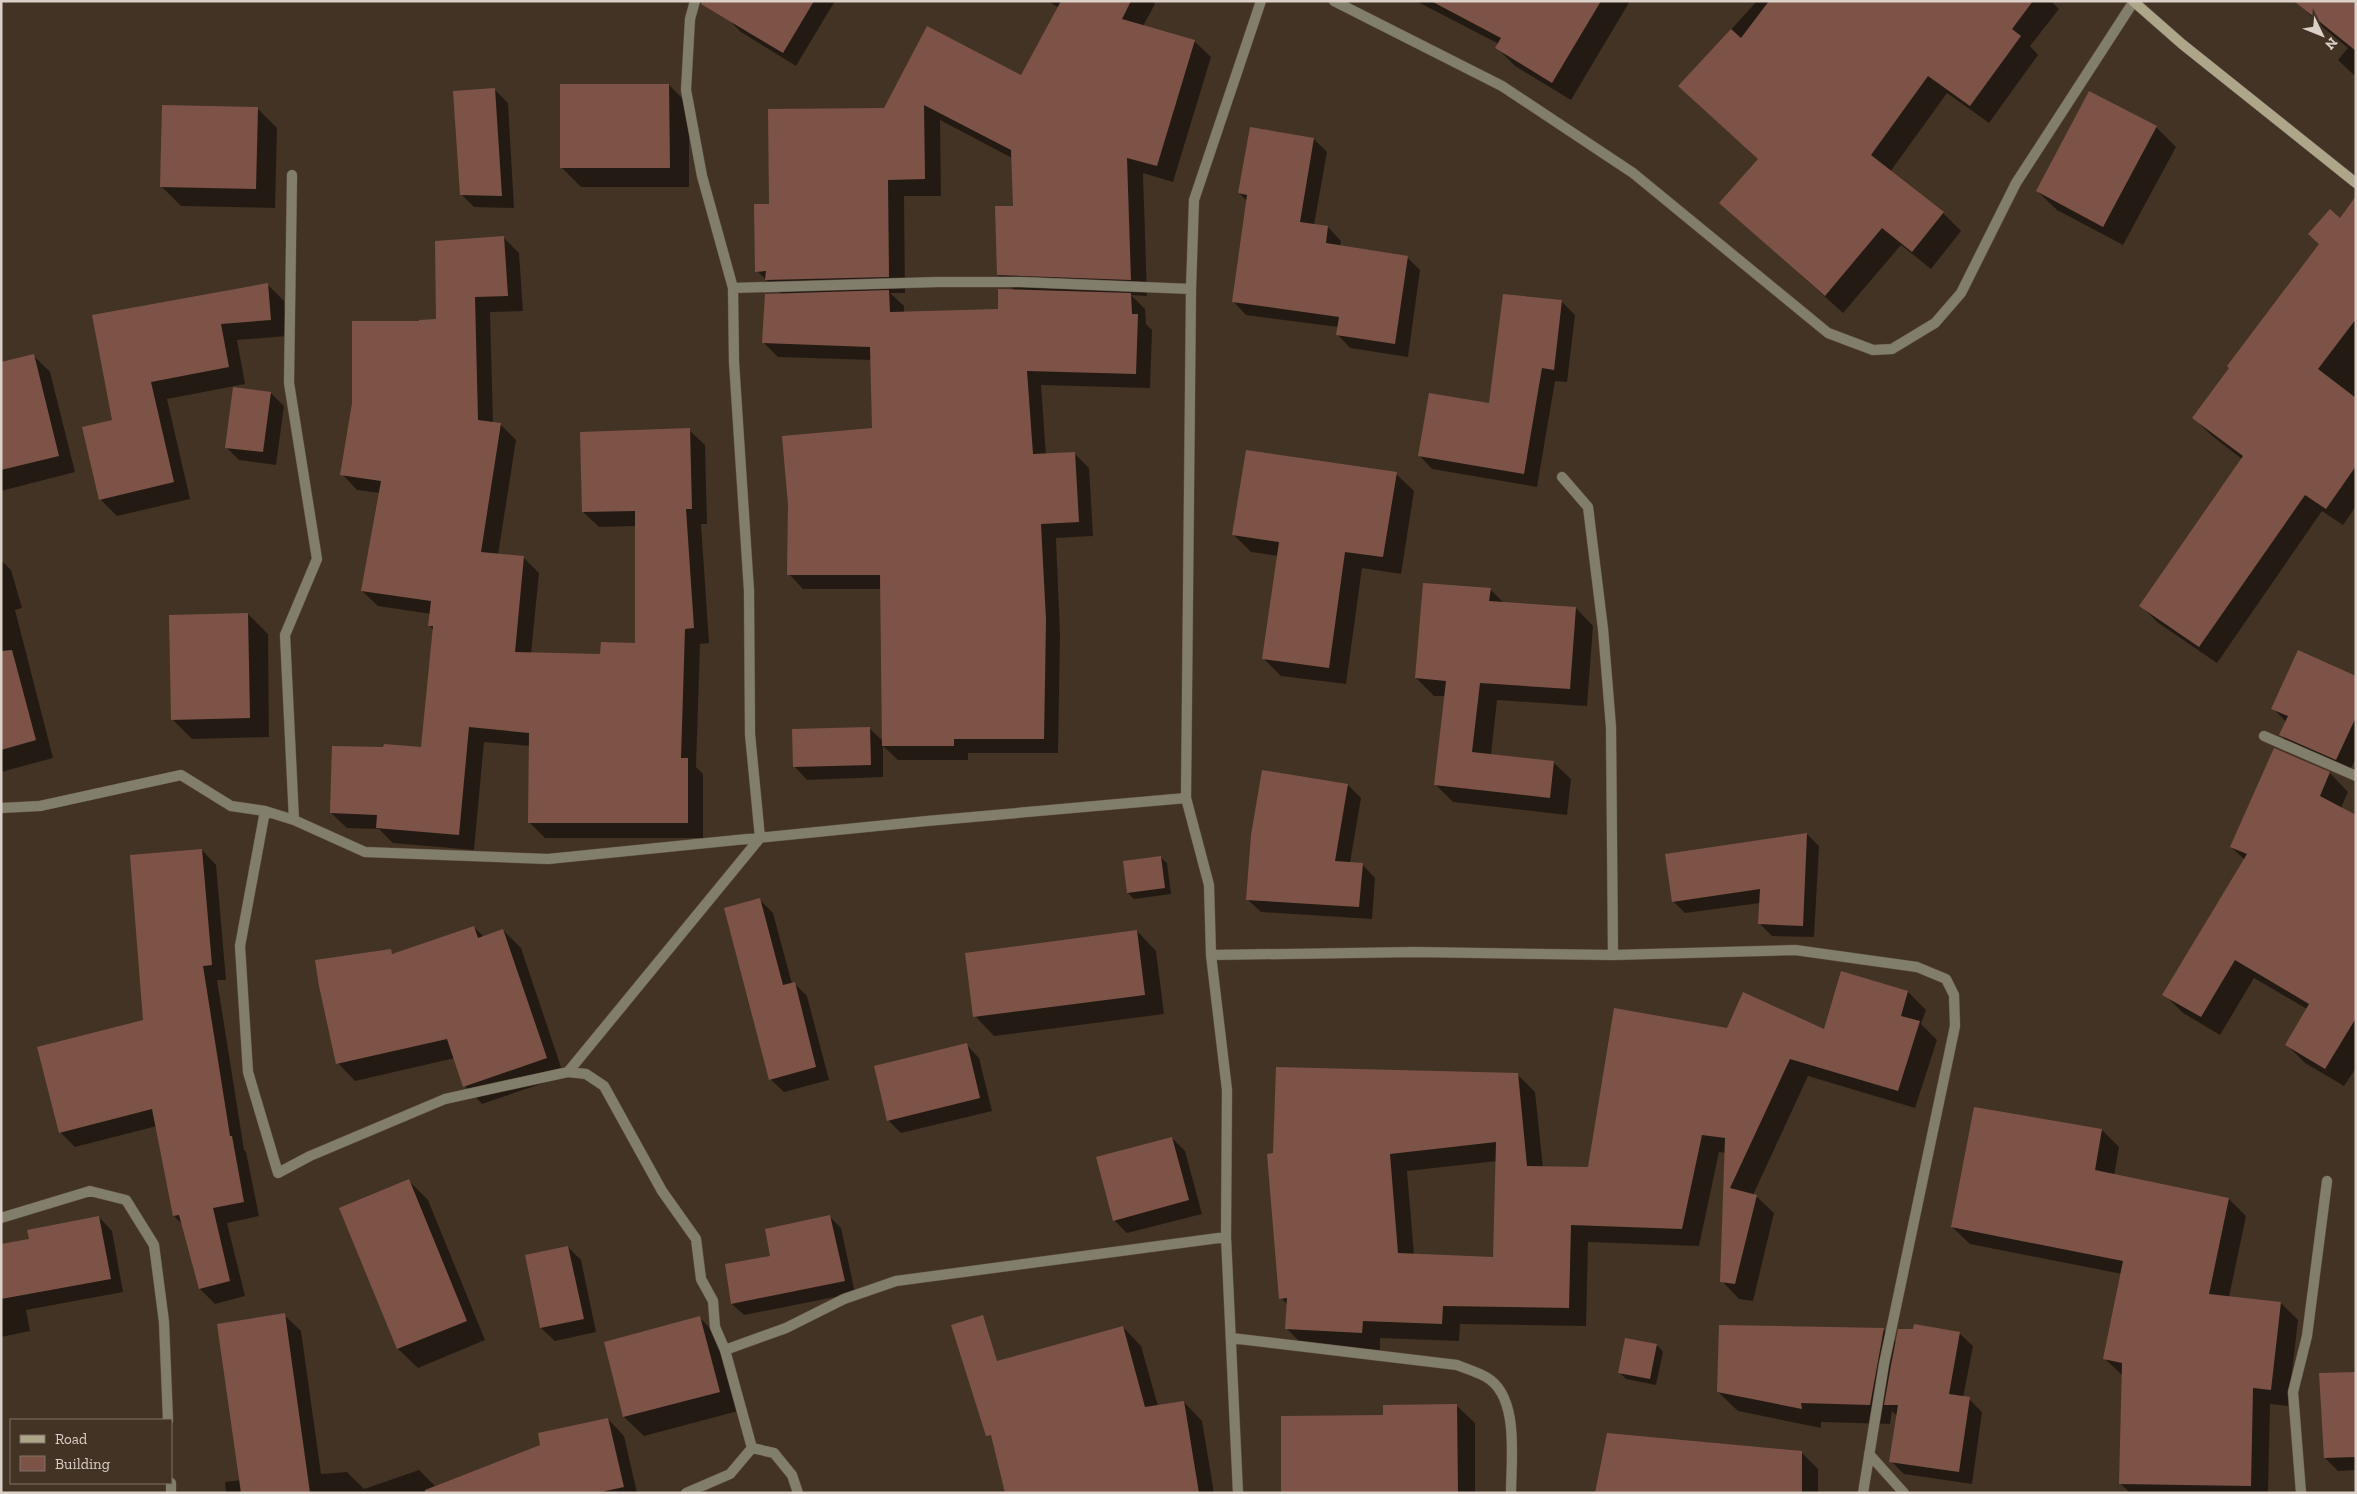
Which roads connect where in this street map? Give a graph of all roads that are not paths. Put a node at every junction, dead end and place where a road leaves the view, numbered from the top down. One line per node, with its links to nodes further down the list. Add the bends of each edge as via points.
1 (695, 1): 7 (street, via 690,19 686,90 702,176)
2 (1261, 1): 8 (street, via 1194,200)
3 (1334, 1): 4 (street, via 1502,86 1633,173 1828,333 1873,350 1892,349 1934,324 1961,293 2016,184)
4 (2134, 1): 6 (street, via 2182,44)
5 (292, 175): 15 (street, via 289,383 318,559 285,634)
6 (2356, 183)
7 (733, 288): 8 (street, via 1021,282); 16 (street, via 734,362 749,591 750,734)
8 (1191, 289): 12 (street)
9 (1562, 477): 18 (street, via 1588,506 1603,629 1611,728)
10 (2264, 736): 11 (street)
11 (2356, 776)
12 (1186, 798): 16 (street); 17 (street, via 1209,885)
13 (1, 808): 14 (street, via 40,806 181,775 231,806)
14 (264, 811): 15 (street); 19 (street, via 240,946 248,1072 278,1173 310,1156 445,1099)
15 (294, 820): 16 (street, via 365,852 442,855 548,859)
16 (760, 838): 19 (street)
17 (1210, 955): 18 (street, via 1415,952); 22 (street, via 1227,1090)
18 (1613, 955): 27 (street, via 1795,950 1917,967 1946,979 1954,996 1955,1026 1884,1364)
19 (568, 1072): 24 (street, via 586,1074 604,1086 662,1191 696,1239 701,1279 713,1301 715,1326)
20 (2327, 1181): 34 (street, via 2306,1336 2293,1392)
21 (1, 1218): 25 (street, via 90,1191 126,1200 154,1245 164,1322)
22 (1226, 1237): 23 (street); 24 (street, via 896,1280 844,1299 786,1328)
23 (1231, 1338): 30 (street); 31 (street, via 1457,1366 1488,1378 1504,1395 1511,1422)
24 (725, 1350): 26 (street)
25 (168, 1419)
26 (752, 1448): 28 (street, via 730,1474); 29 (street, via 774,1453 792,1475)
27 (1869, 1454): 32 (street); 33 (street)
28 (686, 1493)
29 (798, 1493)
30 (1238, 1493)
31 (1511, 1493)
32 (1863, 1493)
33 (1904, 1493)
34 (2301, 1493)

